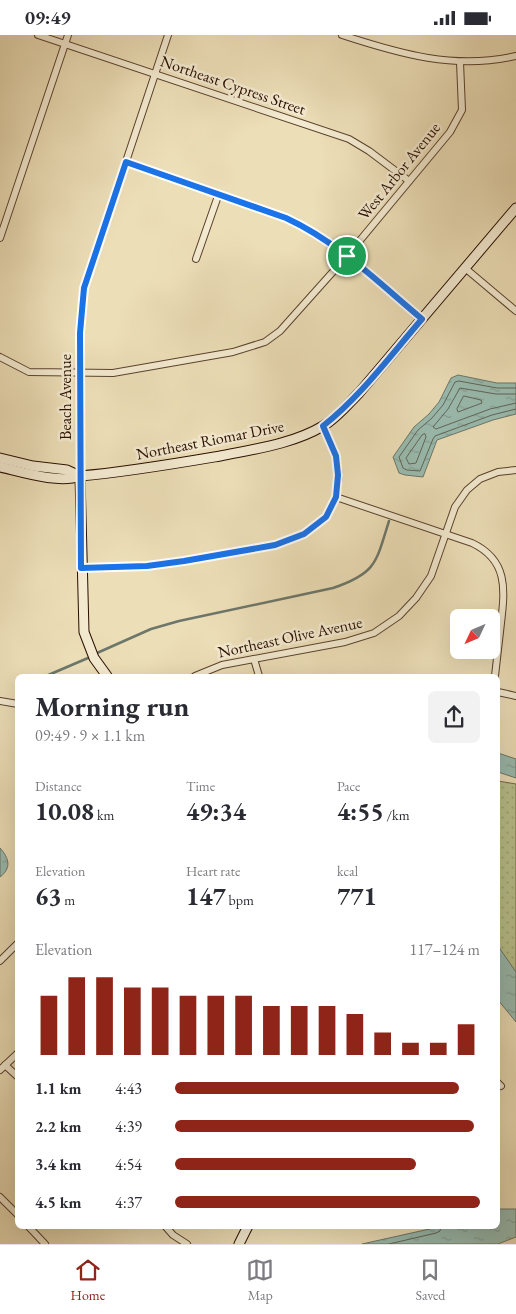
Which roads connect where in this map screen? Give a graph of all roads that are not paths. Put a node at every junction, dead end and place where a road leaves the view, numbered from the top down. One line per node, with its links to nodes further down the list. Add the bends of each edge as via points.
1 (38, 35): 5 (street, Northeast Cypress Street)
2 (68, 35): 5 (street)
3 (168, 35): 8 (street, Beach Avenue)
4 (342, 35): 7 (street, via 424,59)
5 (65, 44): 8 (street, Northeast Cypress Street); 13 (street)
6 (516, 57): 7 (street)
7 (460, 62): 10 (street, West Arbor Avenue, via 462,110 450,132)
8 (155, 73): 9 (street, Beach Avenue); 10 (street, Northeast Cypress Street, via 349,139)
9 (126, 162): 11 (street); 20 (street, Beach Avenue, via 84,288)
10 (409, 181): 14 (street, West Arbor Avenue)
11 (218, 195): 14 (street, via 300,224); 15 (street)
12 (516, 208): 16 (street, Northeast Riomar Drive)
13 (0, 238)
14 (347, 256): 18 (street); 20 (street, West Arbor Avenue, via 280,331 265,342 234,352 157,366 113,373)
15 (196, 259)
16 (465, 268): 17 (street); 18 (street, Northeast Riomar Drive)
17 (516, 311)
18 (422, 319): 21 (street, Northeast Riomar Drive, via 359,393)
19 (0, 357): 20 (street, West Arbor Avenue, via 29,372)
20 (80, 372): 25 (street, Beach Avenue)
21 (323, 426): 25 (street, Northeast Riomar Drive, via 302,436 249,450 165,466); 26 (street, via 336,456)
22 (0, 458): 25 (street, Northeast Riomar Drive, via 67,471)
23 (0, 467): 25 (street, Northeast Riomar Drive, via 70,480)
24 (516, 470): 27 (street, Northeast Olive Avenue, via 480,479 466,490 455,507)
25 (80, 477): 28 (street, Beach Avenue)
26 (336, 497): 27 (street); 28 (street, via 326,517 304,534 275,545 147,566)
27 (446, 534): 29 (street, Northeast Olive Avenue, via 431,576 416,598 399,616 374,633 345,642); 33 (street, via 483,549 495,561 502,576 504,595)
28 (81, 568): 30 (street, Beach Avenue, via 84,632 94,658)
29 (254, 659): 31 (street, Northeast Olive Avenue, via 222,665); 32 (street)
30 (106, 674)
31 (200, 674)
32 (259, 674)
33 (495, 674)
34 (500, 693): 35 (street)
35 (516, 697)
36 (0, 701): 37 (street)
37 (15, 704)
38 (15, 946): 39 (street)
39 (0, 961)
40 (15, 1056): 41 (street)
41 (3, 1067): 42 (street)
42 (15, 1075)
43 (0, 1197): 44 (street)
44 (15, 1212)
45 (31, 1229): 48 (street)
46 (168, 1229): 49 (street)
47 (246, 1229): 50 (street)
48 (45, 1244)
49 (187, 1244)
50 (239, 1244)

